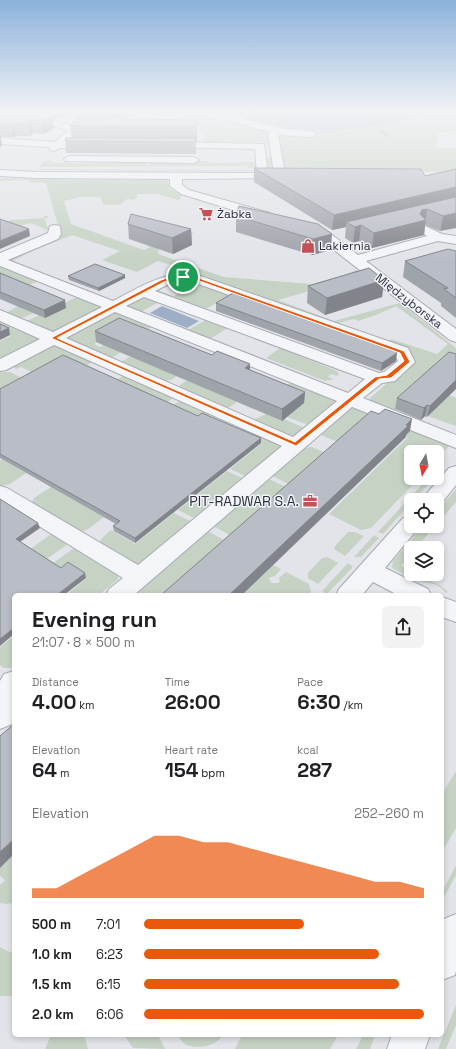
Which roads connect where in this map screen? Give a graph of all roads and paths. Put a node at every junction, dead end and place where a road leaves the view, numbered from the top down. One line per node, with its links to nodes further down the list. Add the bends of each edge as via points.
1 (257, 162): 7 (street)
2 (278, 162): 8 (street)
3 (37, 164): 5 (street)
4 (0, 173): 5 (street)
5 (25, 174): 6 (street)
6 (176, 175): 7 (street); 10 (street, via 176,186 185,192)
7 (263, 176): 8 (street)
8 (280, 176): 9 (street)
9 (296, 176)
10 (278, 220)
11 (292, 224): 16 (street, Międzyborska)
12 (417, 226): 17 (street)
13 (55, 229): 20 (street, via 53,236)
14 (341, 233): 16 (street)
15 (42, 234): 19 (street)
16 (326, 237): 21 (street, Międzyborska)
17 (438, 237): 18 (street); 21 (street)
18 (456, 240)
19 (0, 251)
20 (0, 258)
21 (356, 260): 26 (street, Międzyborska)
22 (0, 262): 24 (street)
23 (144, 292): 24 (street); 29 (street); 29 (street, via 173,277 192,277 402,352 407,362 389,376)
24 (116, 306): 27 (street); 30 (street)
25 (0, 315): 27 (street)
26 (456, 337)
27 (53, 338): 28 (street); 32 (street)
28 (0, 366)
29 (377, 378): 30 (street)
30 (351, 400): 31 (street); 32 (street)
31 (456, 442)
32 (296, 445): 38 (street)
33 (456, 472): 35 (street)
34 (0, 493): 38 (street)
35 (438, 493)
36 (404, 532): 37 (street)
37 (370, 570): 40 (street); 41 (street)
38 (140, 577): 39 (street)
39 (120, 593)
40 (350, 593)
41 (415, 593)
42 (444, 607): 43 (street)
43 (456, 613)
44 (9, 680): 45 (street, via 6,712)
45 (0, 717)
46 (456, 931): 47 (street)
47 (444, 958)
48 (410, 1037): 49 (street)
49 (406, 1049)

